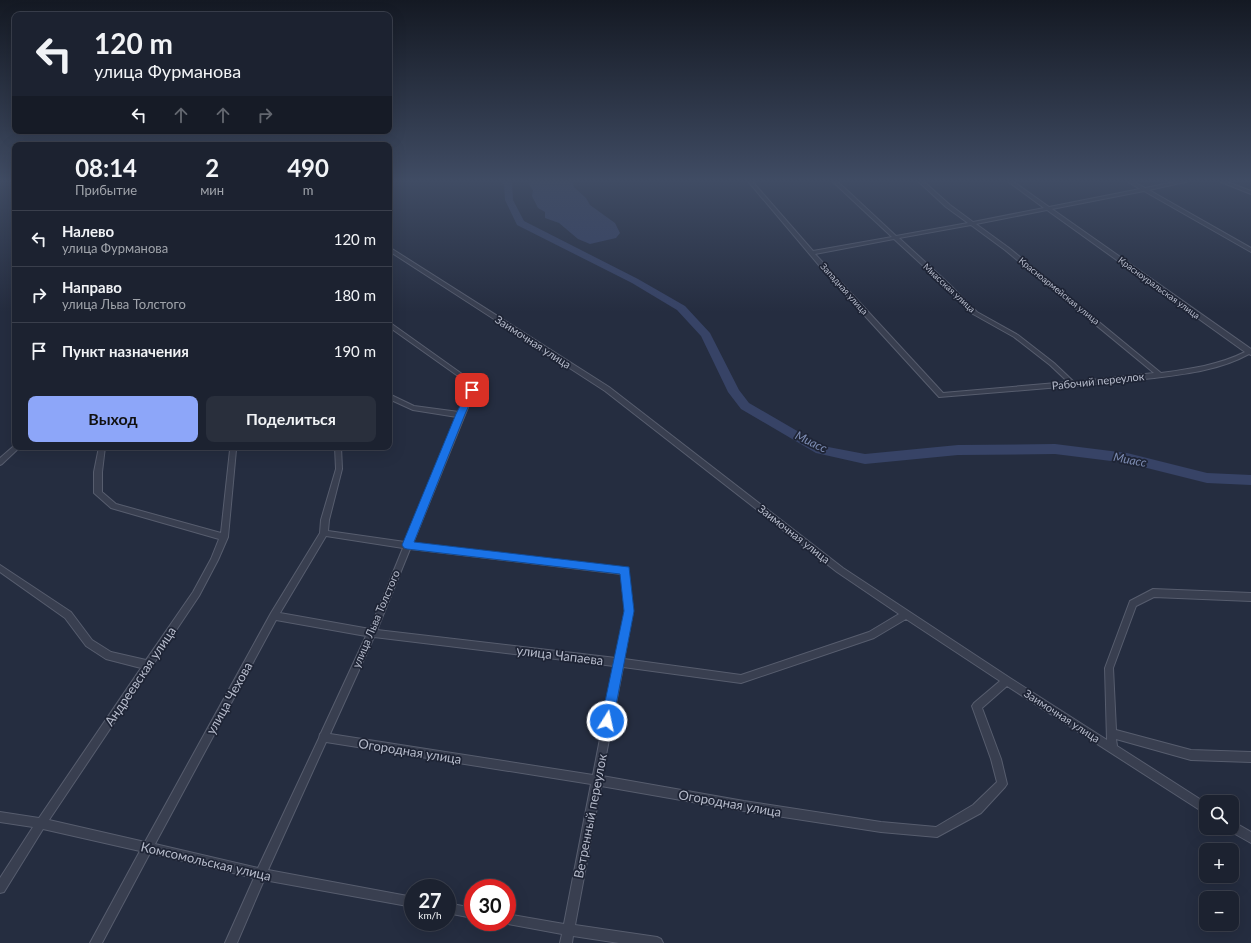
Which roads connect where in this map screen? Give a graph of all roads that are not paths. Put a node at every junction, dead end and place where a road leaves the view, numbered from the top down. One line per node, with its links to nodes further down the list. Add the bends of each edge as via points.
1 (787, 224): 10 (street, Западная улица)
2 (879, 224): 7 (street, Миасская улица)
3 (968, 224): 7 (street)
4 (975, 224): 13 (street, Красноармейская улица)
5 (1070, 224): 12 (street, Красноуральская улица)
6 (1206, 224): 8 (street)
7 (893, 237): 10 (street); 14 (street, Миасская улица, via 975,313 1016,336)
8 (1251, 250)
9 (392, 251): 28 (street, Заимочная улица, via 607,389 840,570)
10 (811, 253): 15 (street, Западная улица)
11 (392, 326): 17 (street, улица Льва Толстого, via 460,375 472,390)
12 (1250, 352): 13 (street, Рабочий переулок, via 1213,366)
13 (1160, 375): 14 (street, Рабочий переулок)
14 (1074, 385): 15 (street, Рабочий переулок)
15 (941, 395)
16 (392, 398): 17 (street, via 413,408)
17 (461, 414): 25 (street, улица Льва Толстого)
18 (14, 450): 22 (street)
19 (102, 450): 24 (street, via 98,493 114,506)
20 (233, 450): 24 (street, Андреевская улица)
21 (338, 450): 23 (street, улица Чехова, via 339,469)
22 (0, 462)
23 (324, 533): 25 (street); 29 (street, улица Чехова)
24 (224, 537): 32 (street, Андреевская улица, via 196,594)
25 (407, 545): 30 (street, улица Льва Толстого); 31 (street, Ветренный переулок, via 625,570 629,611)
26 (0, 568): 32 (street, via 68,615 89,643 109,656)
27 (1251, 597): 34 (street, via 1153,593 1132,604 1110,668)
28 (907, 614): 31 (street, улица Чапаева, via 871,635 741,679); 33 (street, Заимочная улица)
29 (274, 616): 30 (street, улица Чапаева); 44 (street, улица Чехова)
30 (372, 632): 31 (street, улица Чапаева); 35 (street, улица Льва Толстого)
31 (618, 662): 38 (street, Ветренный переулок)
32 (148, 665): 41 (street, Андреевская улица)
33 (1007, 681): 36 (street, Заимочная улица); 38 (street, Огородная улица, via 977,706 1002,784 977,809 937,832 881,827)
34 (1111, 733): 36 (street); 37 (street, via 1191,755)
35 (324, 737): 38 (street, Огородная улица); 45 (street, улица Льва Толстого)
36 (1112, 748): 39 (street, Заимочная улица)
37 (1251, 757)
38 (596, 780): 49 (street, Ветренный переулок)
39 (1199, 804)
40 (0, 817): 41 (street, Комсомольская улица)
41 (41, 822): 44 (street, Комсомольская улица); 46 (street, Андреевская улица)
42 (1239, 830): 43 (street)
43 (1251, 838)
44 (147, 847): 45 (street, Комсомольская улица); 50 (street, улица Чехова)
45 (261, 874): 47 (street, Комсомольская улица); 51 (street, улица Льва Толстого)
46 (0, 888)
47 (404, 900)
48 (516, 921): 49 (street)
49 (568, 930): 52 (street, Ветренный переулок); 53 (street)
50 (96, 943)
51 (231, 943)
52 (566, 943)
53 (657, 943)

